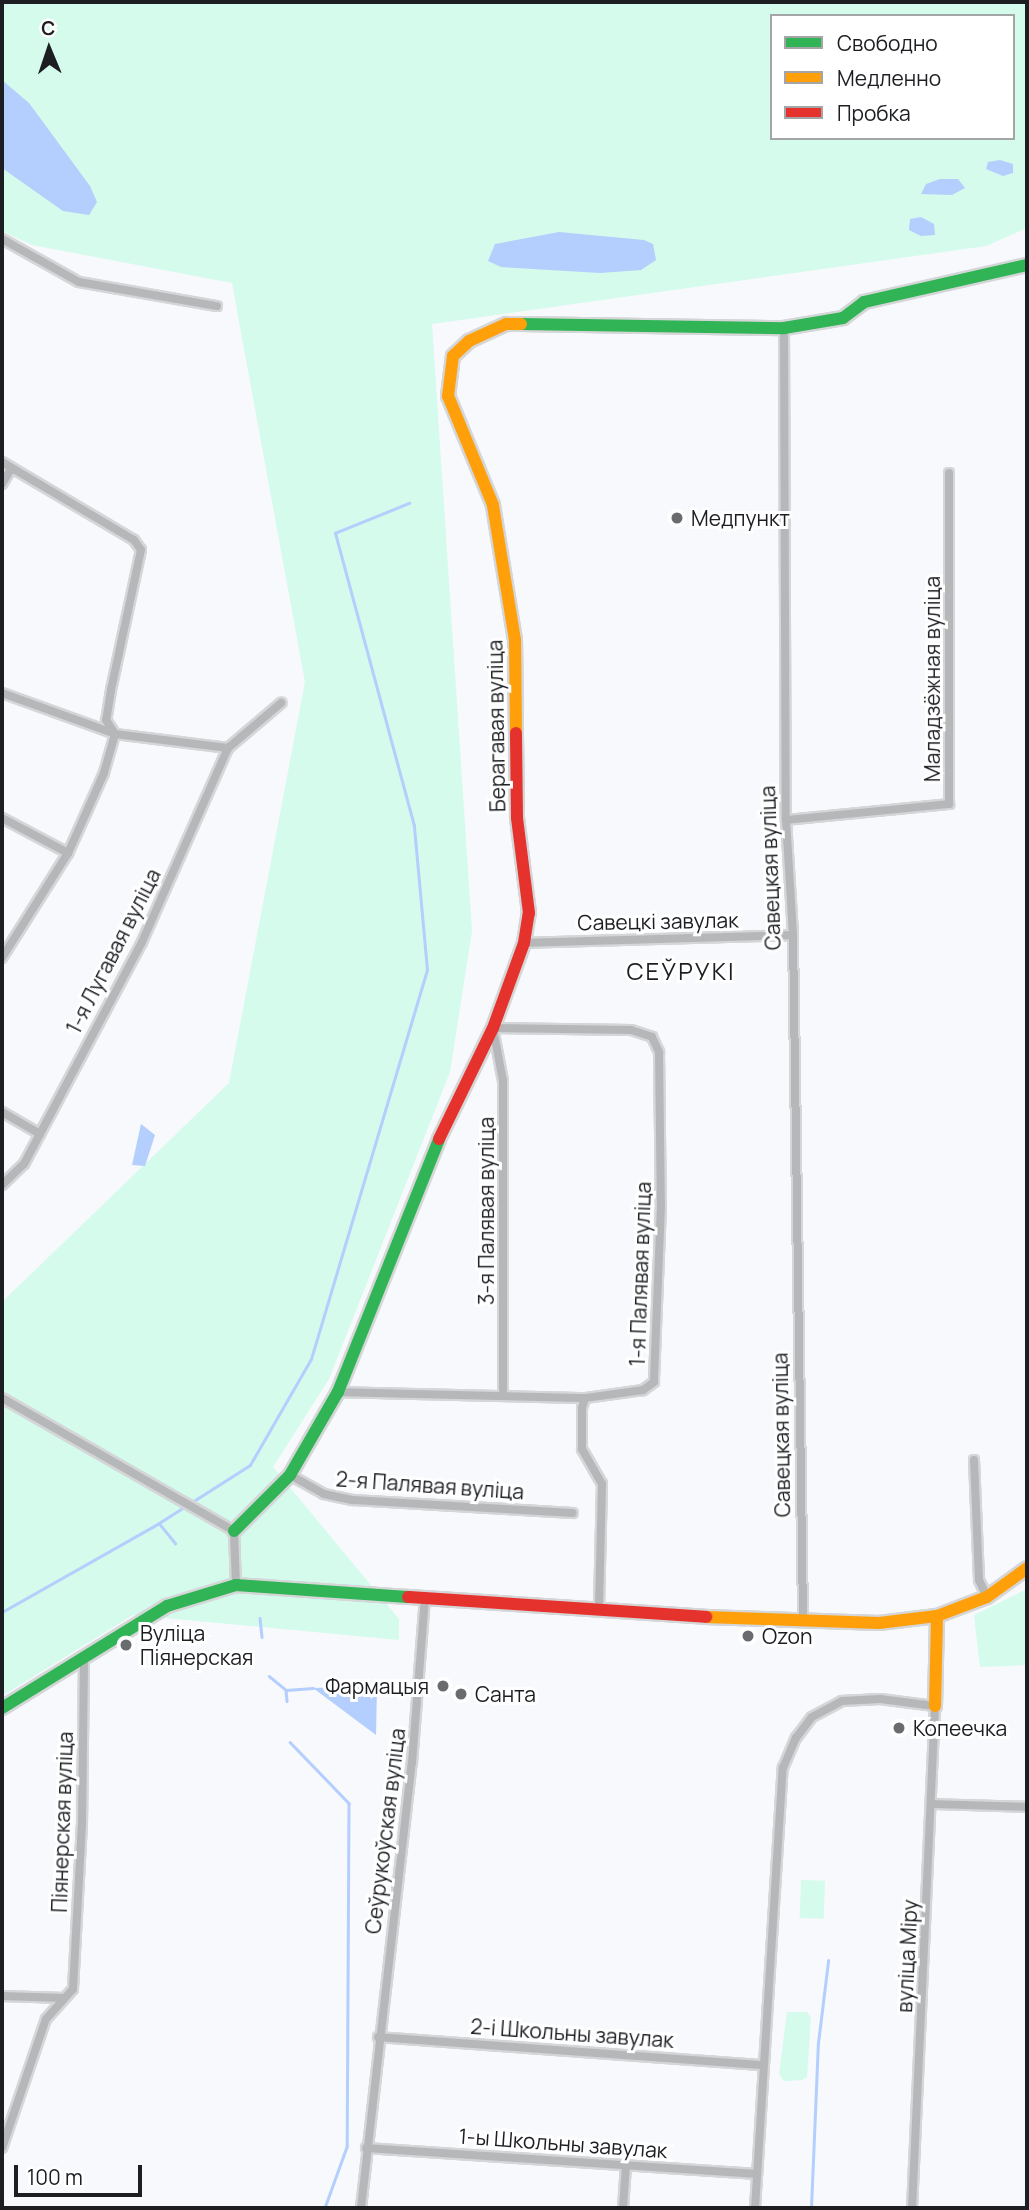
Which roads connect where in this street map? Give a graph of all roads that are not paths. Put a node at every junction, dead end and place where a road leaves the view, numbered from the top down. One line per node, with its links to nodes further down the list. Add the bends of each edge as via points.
1 (2, 239): 3 (street, via 79,282)
2 (1027, 265): 4 (street, via 864,302 843,318)
3 (217, 306)
4 (784, 328): 14 (street, Савецкая вуліца); 17 (street, Берагавая вуліца, via 506,324 469,341 453,356 447,396 493,505 515,640 517,818 529,912)
5 (2, 462): 6 (street)
6 (11, 469): 8 (street); 11 (street, via 123,532 141,550 106,720)
7 (949, 473): 14 (street, Маладзёжная вуліца, via 949,804)
8 (2, 484)
9 (2, 693): 11 (street)
10 (281, 703): 12 (street, 1-я Лугавая вуліца)
11 (115, 734): 12 (street); 15 (street, via 104,773)
12 (228, 748): 21 (street, 1-я Лугавая вуліца, via 142,942)
13 (2, 818): 15 (street)
14 (786, 820): 16 (street, Савецкая вуліца)
15 (68, 853): 18 (street)
16 (793, 935): 17 (street, Савецкі завулак); 37 (street, Савецкая вуліца)
17 (524, 943): 19 (street)
18 (2, 958)
19 (493, 1028): 23 (street, via 445,1125); 24 (street, 3-я Палявая вуліца, via 503,1081); 26 (street, 1-я Палявая вуліца, via 631,1030 652,1037 659,1052 661,1205 654,1382 643,1390)
20 (2, 1112): 21 (street)
21 (40, 1134): 22 (street, 1-я Лугавая вуліца, via 24,1164)
22 (2, 1185)
23 (338, 1392): 24 (street); 28 (street)
24 (503, 1394): 26 (street)
25 (2, 1398): 30 (street)
26 (585, 1398): 35 (street, via 582,1449 602,1484)
27 (974, 1460): 33 (street, via 979,1580)
28 (290, 1475): 29 (street, 2-я Палявая вуліца, via 324,1494 353,1500); 30 (street)
29 (573, 1513)
30 (234, 1531): 32 (street)
31 (1027, 1568): 33 (street)
32 (236, 1585): 34 (street); 38 (street, via 167,1606)
33 (987, 1597): 36 (street)
34 (425, 1598): 35 (street); 45 (street, Сеўрукоўская вуліца, via 412,1763)
35 (599, 1610): 37 (street)
36 (937, 1616): 37 (street, via 879,1623); 39 (street)
37 (803, 1619)
38 (84, 1657): 40 (street); 44 (street, Піянерская вуліца, via 73,1989)
39 (935, 1706): 41 (street, вуліца Міру); 46 (street, via 880,1699 842,1701 812,1717 796,1738 783,1768)
40 (2, 1708)
41 (932, 1804): 42 (street); 54 (street, вуліца Міру)
42 (1027, 1807)
43 (2, 1996): 44 (street)
44 (64, 1998): 47 (street, via 46,2019)
45 (378, 2037): 46 (street, 2-і Школьны завулак); 48 (street, Сеўрукоўская вуліца)
46 (764, 2065): 50 (street)
47 (2, 2148)
48 (366, 2148): 49 (street, 1-ы Школьны завулак); 51 (street, Сеўрукоўская вуліца)
49 (626, 2165): 50 (street, 1-ы Школьны завулак); 52 (street)
50 (757, 2174): 53 (street)
51 (361, 2208)
52 (623, 2208)
53 (755, 2208)
54 (912, 2208)

